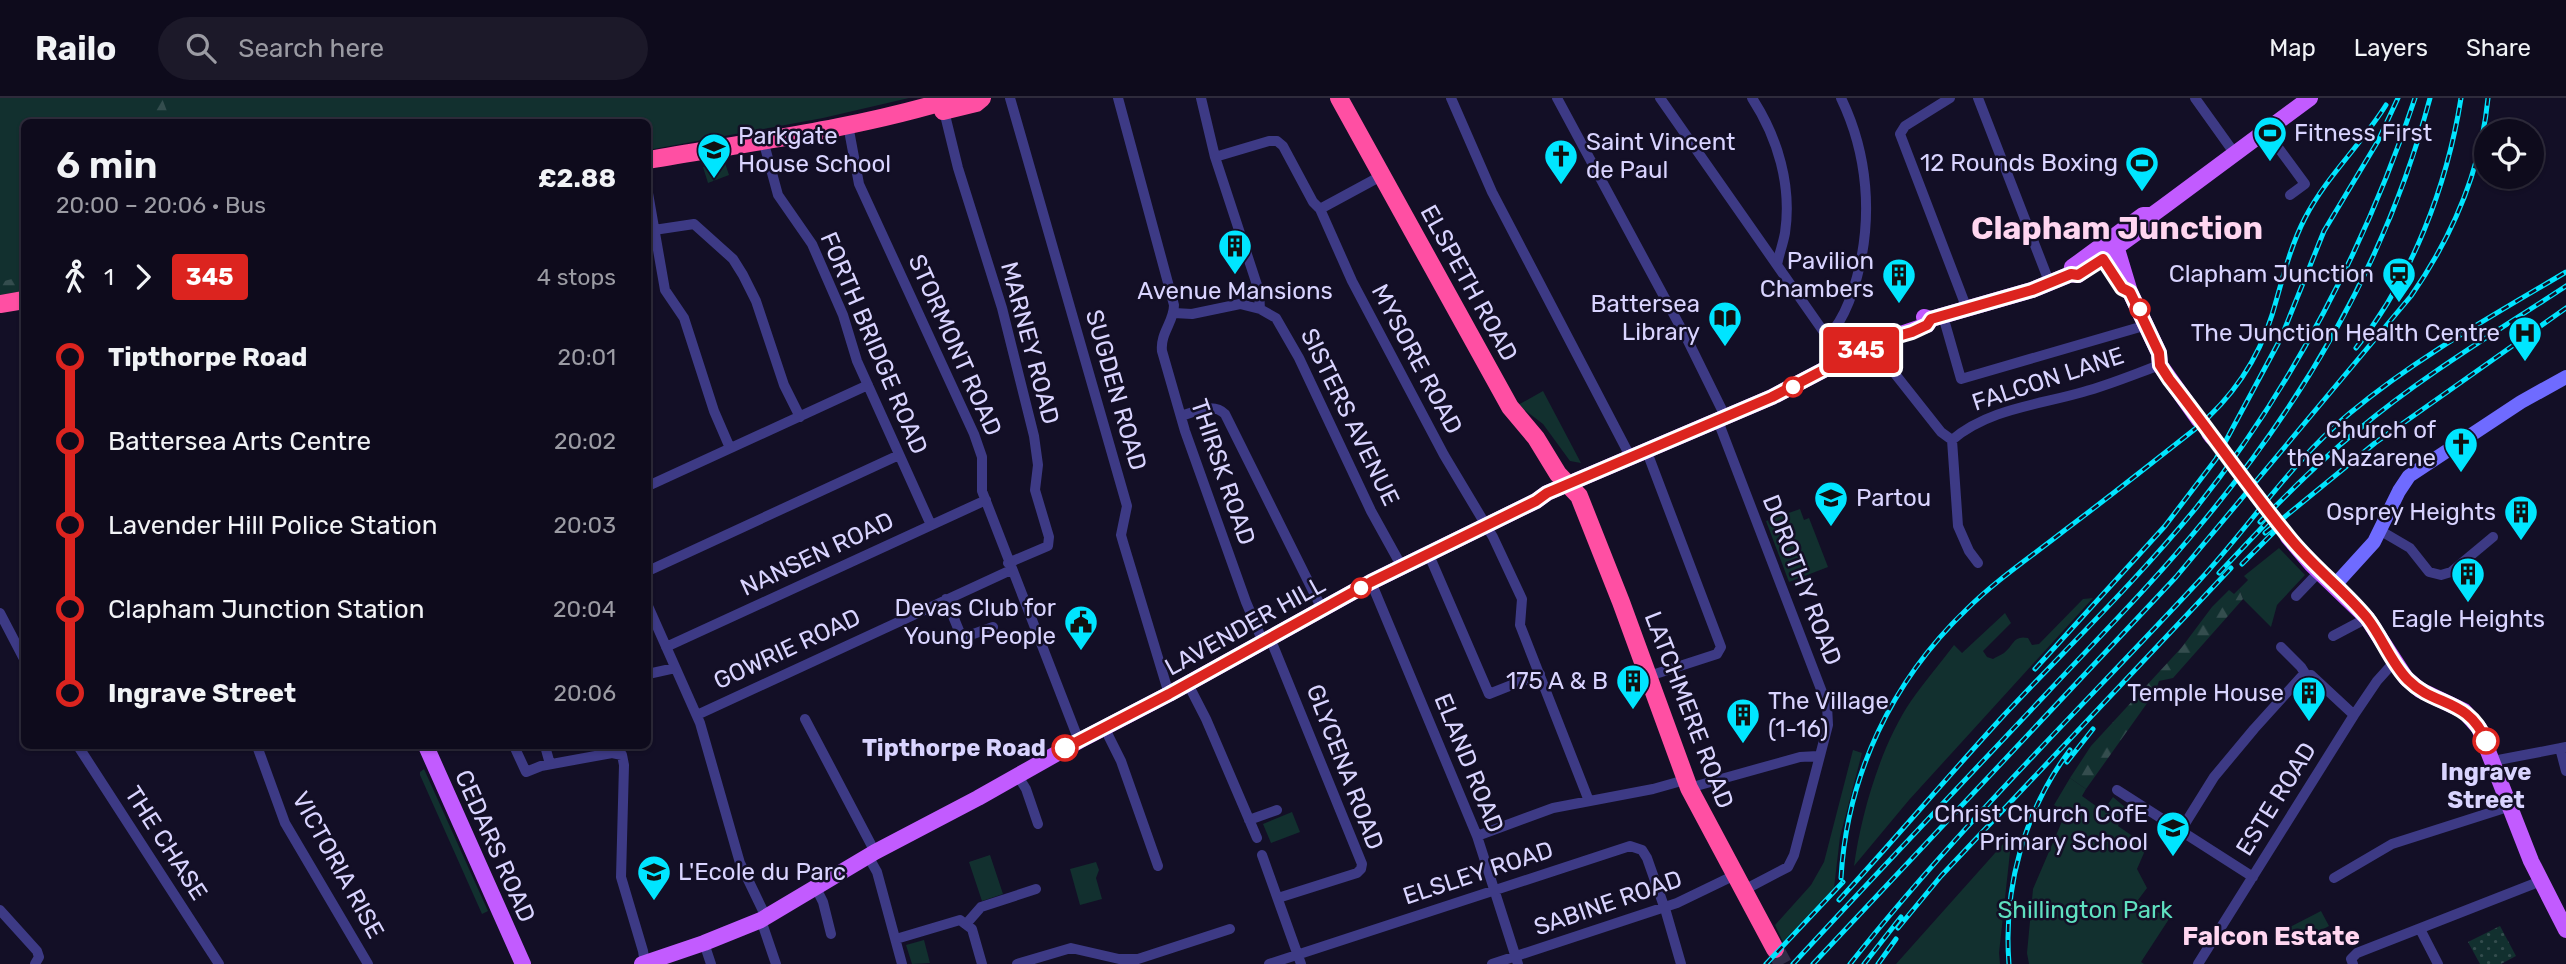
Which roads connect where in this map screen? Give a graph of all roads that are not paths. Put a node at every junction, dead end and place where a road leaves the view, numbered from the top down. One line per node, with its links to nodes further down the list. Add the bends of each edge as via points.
1 (927, 98): 17 (highway)
2 (982, 98): 16 (highway, via 975,103)
3 (1010, 98): 90 (street, SUGDEN ROAD, via 1127,506 1123,542)
4 (1118, 98): 38 (street)
5 (1201, 98): 22 (street)
6 (1339, 98): 24 (highway, ELSPETH ROAD)
7 (1451, 98): 54 (street, via 1492,192)
8 (1557, 98): 49 (street, DOROTHY ROAD, via 1688,341)
9 (1660, 98): 31 (street)
10 (1752, 98): 31 (street, via 1774,142 1786,188 1785,232)
11 (1841, 98): 41 (street, via 1858,139 1867,216 1855,283)
12 (1950, 98): 37 (street, via 1905,126 1900,134)
13 (1978, 98): 32 (street)
14 (2195, 98): 21 (street)
15 (2310, 98): 19 (main road, LAVENDER HILL)
16 (952, 102): 17 (highway); 65 (street, MARNEY ROAD, via 958,168 1002,308 1037,454 1035,490 1049,542)
17 (912, 112): 18 (highway)
18 (848, 124): 20 (highway); 57 (street, STORMONT ROAD, via 859,184 979,448)
19 (2266, 131): 21 (main road, LAVENDER HILL); 25 (street, via 2305,184)
20 (762, 140): 23 (highway); 46 (street, FORTH BRIDGE ROAD, via 778,195 812,244)
21 (2235, 154): 29 (main road, LAVENDER HILL, via 2152,215 2150,223)
22 (1215, 157): 26 (street, MYSORE ROAD, via 1277,141); 36 (street, via 1259,291)
23 (651, 159)
24 (1381, 176): 26 (street); 56 (highway, ELSPETH ROAD, via 1510,407)
25 (2290, 195)
26 (1320, 209): 58 (street, MYSORE ROAD, via 1352,281 1444,455)
27 (651, 212): 28 (street)
28 (654, 230): 48 (street, via 694,224 733,260 751,289); 52 (street, via 665,290 684,318)
29 (2115, 243): 30 (main road, LAVENDER HILL); 33 (main road)
30 (2101, 253): 32 (main road, LAVENDER HILL, via 2078,275); 33 (main road, via 2122,288)
31 (1777, 265): 41 (street)
32 (2050, 284): 37 (main road, LAVENDER HILL)
33 (2130, 292): 40 (main road)
34 (21, 300): 35 (highway)
35 (0, 304)
36 (1260, 309): 38 (street, via 1240,304); 66 (street, SISTERS AVENUE, via 1282,325)
37 (1967, 309): 39 (main road, LAVENDER HILL)
38 (1174, 313): 47 (street, THIRSK ROAD, via 1161,342)
39 (1937, 318): 40 (street, via 1961,379); 42 (main road, LAVENDER HILL, via 1912,332)
40 (2147, 325): 44 (main road)
41 (1828, 338): 43 (street, via 1826,350)
42 (1873, 344): 43 (main road, LAVENDER HILL); 51 (street, FALCON LANE)
43 (1834, 365): 49 (main road, LAVENDER HILL)
44 (2160, 365): 50 (main road); 51 (street, FALCON LANE, via 2091,390 1986,418)
45 (2566, 377): 60 (street, via 2409,477)
46 (868, 385): 48 (street); 53 (street, FORTH BRIDGE ROAD)
47 (1181, 416): 73 (street, via 1210,408 1225,414); 79 (street, THIRSK ROAD, via 1233,568)
48 (800, 417): 52 (street)
49 (1722, 420): 54 (main road, LAVENDER HILL); 102 (street, DOROTHY ROAD, via 1827,705 1828,725)
50 (2207, 430)
51 (1952, 440): 64 (street, FALCON LANE, via 1958,526)
52 (730, 448): 55 (street)
53 (900, 455): 59 (street, FORTH BRIDGE ROAD); 67 (street)
54 (1639, 455): 56 (main road, LAVENDER HILL); 88 (street, via 1721,647 1717,654)
55 (651, 485)
56 (1567, 485): 58 (main road, LAVENDER HILL); 88 (highway, LATCHMERE ROAD, via 1579,496 1586,513)
57 (986, 500): 59 (street, NANSEN ROAD); 65 (street, STORMONT ROAD)
58 (1487, 524): 63 (main road, LAVENDER HILL); 86 (street, MYSORE ROAD, via 1522,599 1520,621)
59 (931, 525): 80 (street, NANSEN ROAD)
60 (2381, 531): 62 (street, via 2410,548 2429,572 2441,575); 70 (street)
61 (2288, 537): 68 (main road)
62 (2493, 537)
63 (1429, 555): 66 (main road, LAVENDER HILL); 86 (street, via 1489,694)
64 (1978, 563)
65 (1010, 566): 72 (street, GOWRIE ROAD); 95 (street, STORMONT ROAD)
66 (1402, 567): 69 (main road, LAVENDER HILL)
67 (651, 569)
68 (2320, 571): 70 (main road); 71 (street)
69 (1371, 582): 73 (main road, LAVENDER HILL); 115 (street, ELAND ROAD)
70 (2334, 586): 76 (main road)
71 (2296, 596)
72 (946, 599): 77 (street, via 962,638); 91 (street, GOWRIE ROAD)
73 (1322, 609): 79 (main road, LAVENDER HILL)
74 (0, 612): 82 (street)
75 (651, 613): 80 (street)
76 (2367, 618): 78 (street); 83 (main road)
77 (993, 627)
78 (2333, 636)
79 (1267, 640): 89 (main road, LAVENDER HILL); 127 (street, GLYCENA ROAD, via 1362,864 1357,873)
80 (666, 647): 84 (street)
81 (2281, 647): 87 (street)
82 (21, 653)
83 (2395, 661): 92 (street, ESTE ROAD); 103 (main road, via 2414,686 2470,718)
84 (675, 668): 85 (street); 91 (street)
85 (651, 673)
86 (1540, 674): 109 (street, MYSORE ROAD)
87 (2306, 675): 92 (street); 114 (street, via 2272,707 2214,777)
88 (1646, 677): 107 (highway, LATCHMERE ROAD)
89 (1188, 684): 90 (main road, LAVENDER HILL); 112 (street)
90 (1169, 694): 94 (main road, LAVENDER HILL)
91 (696, 715): 130 (street, via 740,863)
92 (2354, 715): 120 (street, ESTE ROAD)
93 (805, 719): 117 (street)
94 (1104, 727): 95 (main road, LAVENDER HILL); 119 (street, via 1121,761)
95 (1079, 741): 106 (main road, LAVENDER HILL)
96 (2563, 747): 103 (street); 105 (street)
97 (80, 749): 143 (street, THE CHASE)
98 (258, 749): 144 (street, VICTORIA RISE, via 285,823)
99 (427, 749): 145 (main road, CEDARS ROAD)
100 (515, 749): 104 (street, via 526,772)
101 (546, 749): 104 (street)
102 (1818, 756): 107 (street); 123 (street, DOROTHY ROAD, via 1788,867)
103 (2493, 761): 110 (main road)
104 (550, 764): 146 (street, via 611,753 624,759 621,877)
105 (2566, 771)
106 (1018, 776): 113 (street); 117 (main road, LAVENDER HILL)
107 (1687, 784): 109 (street); 123 (highway, LATCHMERE ROAD)
108 (2117, 790): 114 (street)
109 (1589, 801): 115 (street, via 1553,808)
110 (2511, 806): 121 (street, via 2392,844); 122 (main road)
111 (1277, 810): 112 (street)
112 (1249, 820): 116 (street)
113 (1038, 824)
114 (2181, 830): 120 (street)
115 (1476, 836): 126 (street, ELAND ROAD)
116 (1257, 838)
117 (872, 854): 124 (main road, LAVENDER HILL); 136 (street)
118 (1262, 855): 127 (street)
119 (1158, 866)
120 (2253, 877): 155 (street, ESTE ROAD)
121 (2334, 878)
122 (2541, 881): 133 (street); 134 (main road)
123 (1739, 883): 128 (street, SABINE ROAD); 138 (highway, LATCHMERE ROAD)
124 (816, 888): 130 (main road, LAVENDER HILL); 135 (street)
125 (1035, 889): 131 (street, via 981,907)
126 (1494, 890): 128 (street, ELSLEY ROAD, via 1635,846 1647,858); 139 (street, ELSLEY ROAD); 140 (street, ELAND ROAD)
127 (1278, 898): 139 (street)
128 (1664, 907): 140 (street, SABINE ROAD); 154 (street)
129 (0, 910): 142 (street, via 37,951)
130 (764, 919): 137 (main road, LAVENDER HILL); 148 (street)
131 (967, 923): 136 (street, via 954,920); 150 (street)
132 (1230, 929): 151 (street, via 1138,959 1071,948)
133 (2420, 929): 141 (street); 156 (street)
134 (2566, 930)
135 (831, 934)
136 (896, 939): 149 (street)
137 (704, 943): 146 (main road, LAVENDER HILL); 147 (street)
138 (1775, 949)
139 (1299, 959): 152 (street, ELSLEY ROAD)
140 (1516, 960): 153 (street, SABINE ROAD)
141 (2352, 960)
142 (37, 961)
143 (219, 964)
144 (368, 964)
145 (523, 964)
146 (644, 964)
147 (711, 964)
148 (776, 964)
149 (902, 964)
150 (982, 964)
151 (1017, 964)
152 (1269, 964)
153 (1492, 964)
154 (1681, 964)
155 (2198, 964)
156 (2438, 964)

